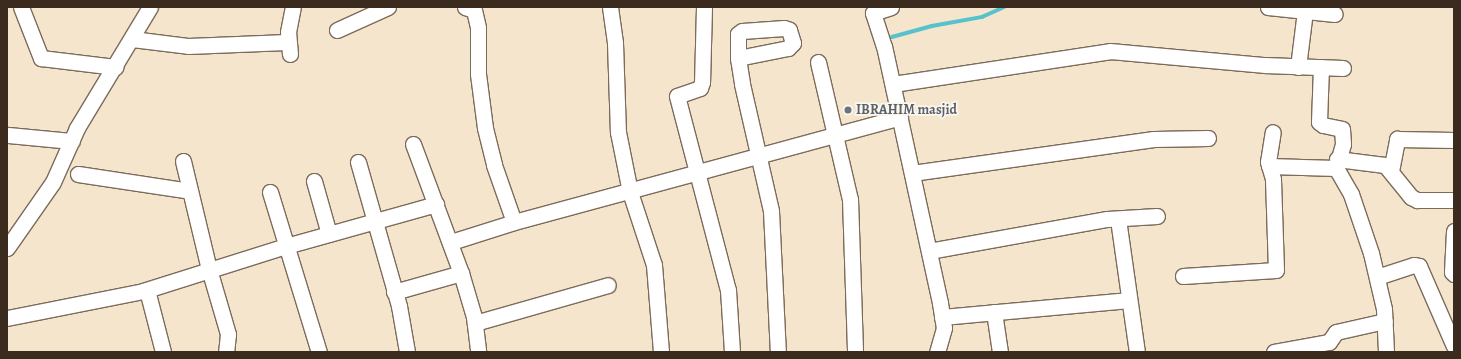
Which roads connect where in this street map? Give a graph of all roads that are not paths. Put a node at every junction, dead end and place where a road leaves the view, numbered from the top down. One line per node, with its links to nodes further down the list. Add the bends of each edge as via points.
1 (21, 7): 17 (street, via 40,58)
2 (150, 7): 14 (street)
3 (293, 7): 14 (street, via 289,48 188,46)
4 (388, 7): 13 (street)
5 (465, 7): 48 (street, via 474,10 478,28 478,74 485,128 494,165)
6 (610, 7): 42 (street, via 615,43 618,132)
7 (704, 7): 36 (street, via 702,82 700,88 677,96)
8 (891, 7): 10 (street)
9 (1268, 7): 11 (street)
10 (871, 10): 21 (street, via 884,46)
11 (1305, 11): 12 (street); 18 (street)
12 (1335, 14)
13 (337, 30)
14 (132, 39): 17 (street)
15 (738, 58): 30 (street)
16 (818, 62): 24 (street)
17 (115, 67): 27 (street)
18 (1298, 67): 19 (street); 21 (street, via 1110,51)
19 (1322, 67): 20 (street); 33 (street, via 1319,122 1323,126 1342,129 1343,144)
20 (1343, 68)
21 (893, 84): 22 (street)
22 (900, 117): 24 (street); 37 (street)
23 (1273, 132): 34 (street)
24 (836, 134): 30 (street); 78 (street, via 852,216)
25 (8, 135): 27 (street)
26 (1208, 138): 37 (street, via 1154,139)
27 (72, 140): 51 (street, via 53,182)
28 (1454, 140): 35 (street, via 1397,139)
29 (413, 144): 44 (street)
30 (758, 155): 36 (street); 77 (street, via 771,211)
31 (183, 161): 40 (street)
32 (358, 162): 47 (street)
33 (1336, 163): 34 (street); 35 (street, via 1376,162); 59 (street, via 1351,194)
34 (1269, 166): 58 (street, via 1273,178 1276,270)
35 (1392, 171): 43 (street, via 1416,200)
36 (696, 172): 42 (street); 76 (street, via 728,290)
37 (912, 173): 54 (street)
38 (78, 174): 40 (street)
39 (314, 181): 50 (street)
40 (190, 190): 55 (street)
41 (270, 192): 53 (street)
42 (630, 192): 48 (street); 75 (street, via 654,265)
43 (1454, 200)
44 (436, 204): 47 (street); 52 (street)
45 (1157, 216): 46 (street)
46 (1118, 219): 54 (street); 63 (street)
47 (373, 222): 50 (street); 62 (street)
48 (514, 222): 52 (street)
49 (1454, 231): 57 (street)
50 (329, 234): 53 (street)
51 (9, 239)
52 (451, 242): 56 (street)
53 (286, 246): 55 (street); 72 (street)
54 (929, 251): 65 (street)
55 (209, 269): 61 (street); 71 (street, via 228,334)
56 (461, 273): 62 (street); 68 (street)
57 (1454, 274)
58 (1183, 276)
59 (1377, 277): 67 (street); 69 (street, via 1414,265 1419,266)
60 (608, 285): 68 (street)
61 (147, 290): 66 (street); 70 (street)
62 (394, 292): 73 (street)
63 (1129, 300): 64 (street); 81 (street)
64 (994, 312): 65 (street); 80 (street)
65 (942, 317): 79 (street, via 944,328)
66 (7, 318)
67 (1384, 321): 82 (street, via 1336,332 1329,342); 83 (street)
68 (475, 323): 74 (street)
69 (1454, 346)
70 (163, 352)
71 (226, 352)
72 (319, 352)
73 (407, 352)
74 (478, 352)
75 (661, 352)
76 (732, 352)
77 (778, 352)
78 (855, 352)
79 (937, 352)
80 (1000, 352)
81 (1137, 352)
82 (1274, 352)
83 (1386, 352)

